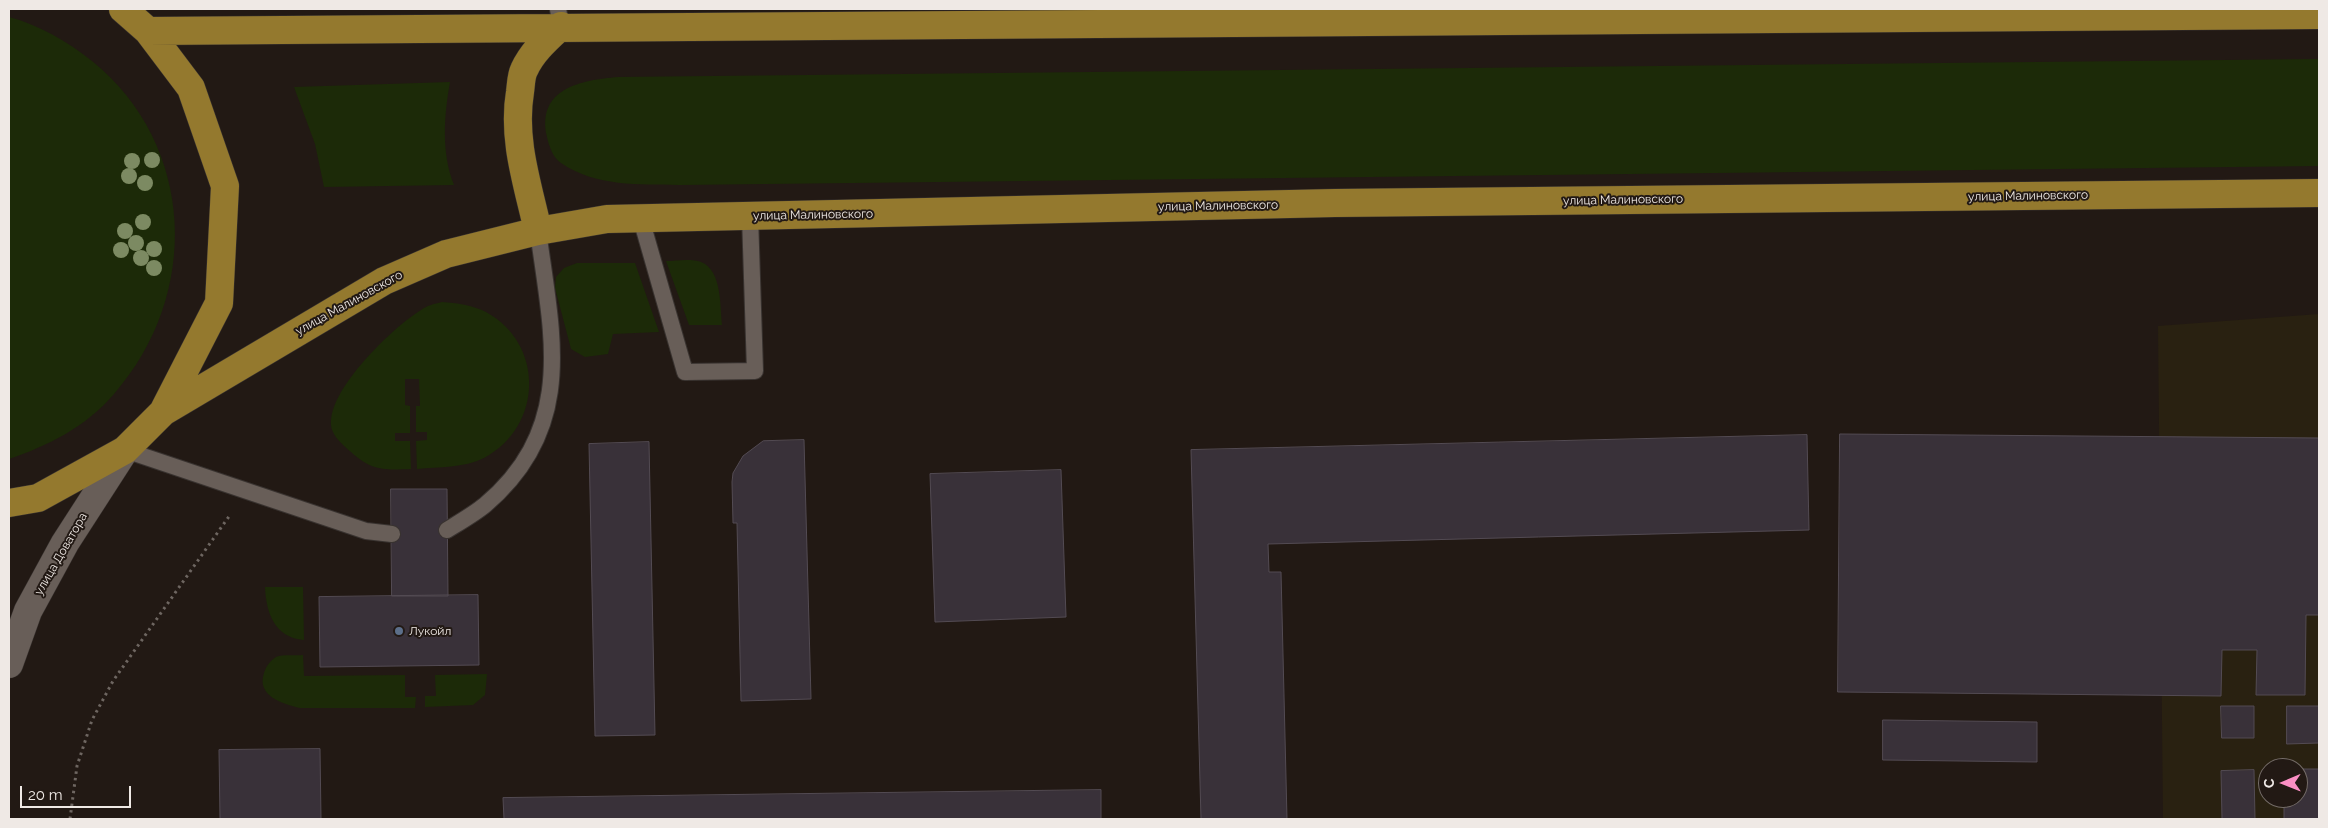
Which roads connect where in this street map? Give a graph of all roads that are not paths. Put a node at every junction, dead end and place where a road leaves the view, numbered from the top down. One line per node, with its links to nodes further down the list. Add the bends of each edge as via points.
1 (122, 9): 5 (highway)
2 (1774, 14): 3 (highway); 4 (highway)
3 (2319, 15)
4 (559, 18): 5 (highway); 9 (highway, via 524,70 519,100 517,132)
5 (148, 31): 10 (highway, via 191,88 225,186 219,303)
6 (2319, 193): 7 (highway, улица Малиновского, via 1334,203)
7 (750, 216): 8 (highway, улица Малиновского); 8 (lane, via 755,371 685,372)
8 (641, 219): 9 (highway, улица Малиновского, via 606,219)
9 (538, 231): 10 (highway, улица Малиновского, via 446,254 384,281); 13 (lane, via 553,359 553,382 546,415 537,442 515,474 485,505)
10 (163, 412): 11 (highway)
11 (125, 450): 12 (highway, via 38,498); 14 (lane, via 366,531); 15 (street, улица Доватора, via 28,610)
12 (9, 503)
13 (447, 530)
14 (392, 534)
15 (9, 664)

